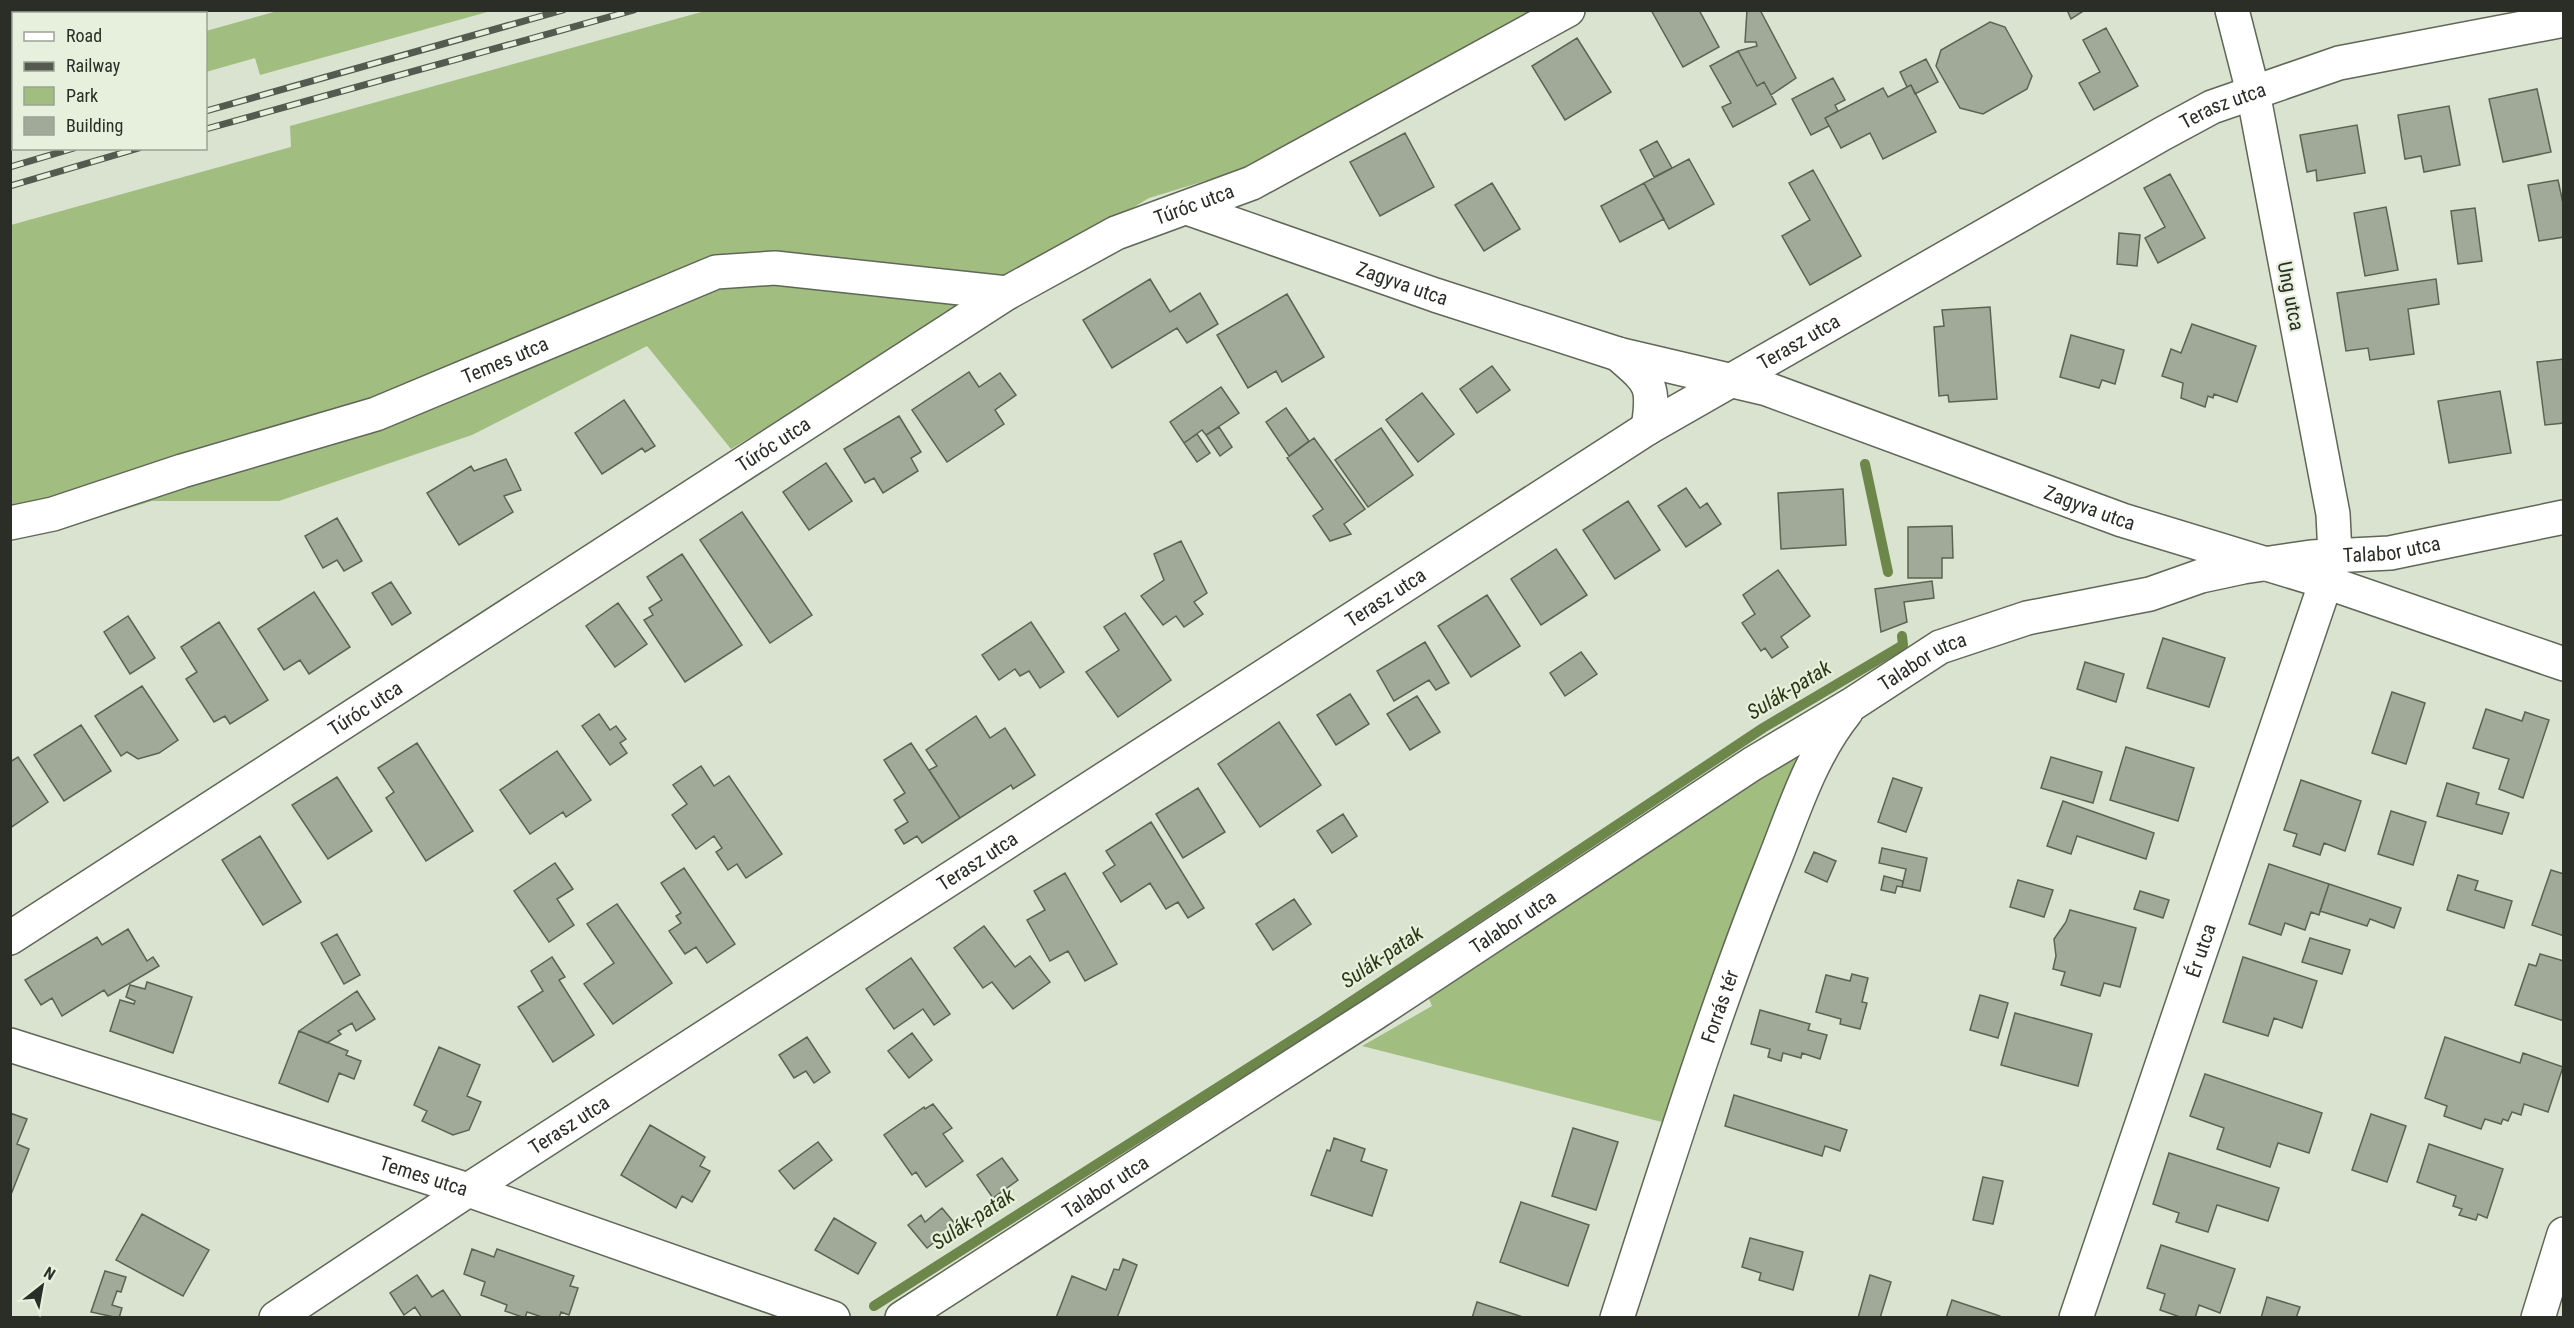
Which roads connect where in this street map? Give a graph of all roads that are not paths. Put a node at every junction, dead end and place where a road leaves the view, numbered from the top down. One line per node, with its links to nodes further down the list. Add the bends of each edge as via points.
1 (1568, 10): 5 (street, Túróc utca, via 1252,183)
2 (2232, 10): 4 (street, Ung utca)
3 (2564, 20): 4 (street, Terasz utca, via 2339,63)
4 (2253, 92): 8 (street, Terasz utca, via 2212,107 2162,134); 14 (street, Ung utca, via 2332,514)
5 (1187, 208): 6 (street, Túróc utca, via 1116,233); 7 (street, Zagyva utca, via 1435,296)
6 (1007, 293): 11 (street, Temes utca, via 775,267 716,272 376,414 53,514); 18 (street, Túróc utca)
7 (1618, 354): 8 (street, Zagyva utca); 9 (street, Zagyva utca, via 1646,379 1653,399)
8 (1732, 382): 9 (street, Terasz utca); 12 (street, Zagyva utca, via 1803,401)
9 (1648, 428): 20 (street, Terasz utca)
10 (2564, 517): 14 (street, Talabor utca)
11 (10, 523)
12 (2164, 534): 13 (street, Zagyva utca); 15 (street, via 2174,550 2176,564)
13 (2264, 564): 14 (street, Zagyva utca); 15 (street, Talabor utca, via 2202,576)
14 (2330, 569): 16 (street, Zagyva utca); 26 (street, Ér utca)
15 (2150, 594): 17 (street, Talabor utca, via 2027,618 1940,647)
16 (2564, 664)
17 (1851, 705): 24 (street, Talabor utca, via 1752,764); 25 (street, Forrás tér, via 1813,764 1749,925)
18 (10, 938)
19 (10, 1045): 20 (street, Temes utca)
20 (468, 1190): 22 (street, Terasz utca); 23 (street, Temes utca)
21 (2564, 1234): 27 (street)
22 (276, 1317)
23 (833, 1317)
24 (903, 1317)
25 (1617, 1317)
26 (2076, 1317)
27 (2538, 1317)

